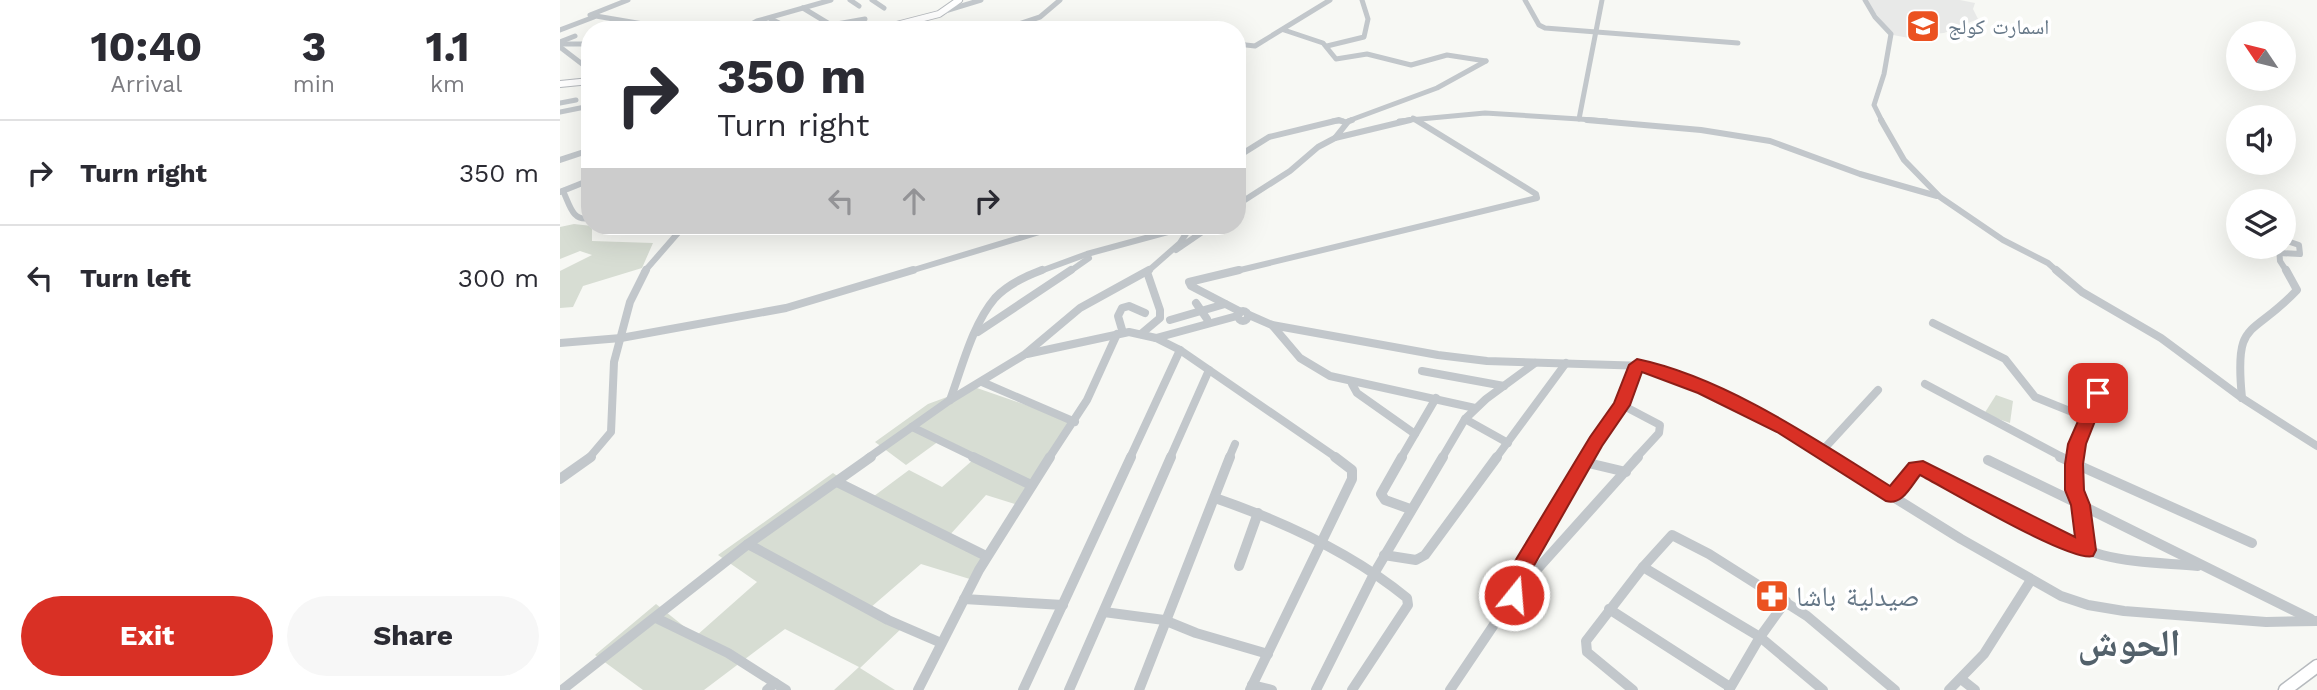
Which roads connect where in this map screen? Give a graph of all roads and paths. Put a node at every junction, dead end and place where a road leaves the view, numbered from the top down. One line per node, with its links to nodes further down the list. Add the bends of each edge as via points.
1 (632, 0): 17 (street, via 590,15)
2 (831, 0): 14 (street)
3 (850, 0): 13 (street)
4 (872, 0): 15 (street)
5 (959, 0): 16 (main road)
6 (981, 0): 16 (street)
7 (1060, 0): 27 (street)
8 (1330, 0): 30 (street)
9 (1362, 0): 37 (street, via 1368,19 1364,37)
10 (1525, 0): 31 (street, via 1543,27)
11 (1602, 0): 31 (street)
12 (1865, 0): 55 (street, via 1891,34 1875,110 1904,160)
13 (859, 6)
14 (803, 8): 18 (street); 24 (street)
15 (884, 8)
16 (945, 11): 26 (main road)
17 (594, 17): 20 (street); 21 (street)
18 (766, 19): 22 (street); 23 (street)
19 (865, 19): 25 (street)
20 (584, 21)
21 (622, 21)
22 (762, 21)
23 (780, 21)
24 (824, 21)
25 (854, 21)
26 (910, 21)
27 (1028, 21)
28 (581, 22): 29 (street)
29 (560, 30)
30 (1284, 30): 36 (street, via 1253,47); 37 (street)
31 (1597, 32): 33 (street); 46 (street)
32 (575, 36): 35 (street)
33 (1738, 43)
34 (581, 44): 35 (street)
35 (560, 45): 38 (street)
36 (1246, 46)
37 (1327, 46): 47 (street, via 1336,59 1367,54 1411,65 1447,55 1486,61)
38 (579, 60)
39 (581, 82): 40 (main road)
40 (560, 84)
41 (576, 100): 42 (street)
42 (560, 103)
43 (581, 108): 44 (street)
44 (560, 112)
45 (1413, 118): 46 (street, via 1483,111); 48 (street); 67 (street, via 1537,198 1189,282)
46 (1579, 119): 55 (street, via 1770,141)
47 (1347, 122): 48 (street); 49 (street, via 1275,135)
48 (1335, 138): 56 (street)
49 (1246, 151)
50 (581, 153): 51 (street)
51 (560, 160)
52 (560, 181): 54 (street)
53 (581, 183): 54 (street)
54 (564, 190): 57 (street, via 573,215)
55 (1940, 197): 95 (street, via 1998,237 2048,263 2082,292 2161,338)
56 (1246, 199)
57 (581, 220)
58 (676, 235): 78 (street, via 643,274)
59 (1029, 235): 78 (street, via 786,307)
60 (1160, 235): 63 (street)
61 (1184, 235): 64 (street)
62 (1197, 235): 64 (street)
63 (1097, 253): 75 (street); 75 (street, via 1016,281 996,297)
64 (1167, 255): 66 (street)
65 (2280, 259): 95 (street, via 2297,290 2247,332 2240,357)
66 (1147, 272): 77 (street, via 1160,318); 82 (street, via 1080,309)
67 (1225, 304): 68 (street); 70 (street)
68 (1199, 307): 71 (street); 72 (street)
69 (1146, 313): 76 (street, via 1122,308)
70 (1243, 315): 73 (street); 79 (street)
71 (1207, 319)
72 (1170, 320)
73 (1267, 323): 83 (street, via 1448,356); 89 (street, via 1306,365)
74 (1933, 323): 99 (street, via 2005,359 2035,397)
75 (978, 332): 96 (street)
76 (1120, 334): 77 (street); 82 (street); 101 (street)
77 (1141, 334): 79 (street)
78 (621, 338): 80 (street); 112 (street, via 611,375 611,432 591,456)
79 (1156, 338): 81 (street)
80 (560, 343)
81 (1180, 350): 86 (street); 136 (street)
82 (1024, 355): 88 (street)
83 (1536, 362): 84 (street); 91 (street)
84 (1566, 363): 85 (street); 104 (street)
85 (1635, 367): 97 (street); 107 (street, via 1647,366 1704,389)
86 (1209, 370): 122 (street, via 1352,470 1352,479); 138 (street)
87 (1422, 371): 91 (street)
88 (982, 382): 96 (street); 101 (street)
89 (1352, 384): 94 (street); 103 (street, via 1357,393)
90 (1925, 384): 110 (street)
91 (1504, 386): 98 (street)
92 (1878, 390): 107 (street)
93 (2098, 393): 99 (street)
94 (1436, 398): 98 (street); 103 (street)
95 (2242, 398): 106 (street)
96 (950, 400): 102 (street)
97 (1622, 405): 109 (street); 111 (street, via 1653,418 1661,429)
98 (1475, 408): 100 (street)
99 (2087, 418): 110 (street)
100 (1465, 419): 104 (street); 118 (street)
101 (1075, 422): 114 (street)
102 (912, 428): 113 (street); 114 (street)
103 (1415, 434): 118 (street, via 1381,494)
104 (1508, 443): 124 (street, via 1425,555 1416,560)
105 (1235, 444): 116 (street)
106 (2317, 446)
107 (1821, 452): 115 (street)
108 (1988, 460): 117 (street)
109 (1584, 461): 111 (street); 126 (street)
110 (2074, 464): 117 (street); 120 (street)
111 (1626, 472): 127 (street)
112 (560, 479)
113 (837, 482): 121 (street); 125 (street)
114 (1031, 485): 125 (street)
115 (1892, 496): 123 (street, via 1915,468 1923,468); 132 (street)
116 (1215, 498): 119 (street); 140 (street)
117 (2081, 505): 123 (street); 129 (street)
118 (1410, 509): 124 (street)
119 (1258, 513): 122 (street); 128 (street)
120 (2252, 543)
121 (748, 544): 139 (street); 143 (street, via 888,620)
122 (1319, 545): 131 (street); 144 (street)
123 (2086, 550): 129 (street, via 2152,563)
124 (1384, 555): 131 (street)
125 (986, 556): 134 (street)
126 (1525, 561): 127 (street); 133 (street, via 1514,582)
127 (1544, 562): 133 (street)
128 (1240, 566)
129 (2203, 566): 141 (street)
130 (1643, 567): 135 (street, via 1669,537 1676,536); 137 (street); 142 (street)
131 (1375, 572): 157 (street); 158 (street, via 1399,590 1408,604)
132 (2031, 580): 141 (street, via 2061,596 2105,608 2266,622); 146 (street, via 1984,654)
133 (1514, 595): 159 (street)
134 (964, 599): 136 (street); 143 (street)
135 (1786, 601): 142 (street); 162 (street)
136 (1063, 605): 153 (street)
137 (1609, 609): 149 (street); 160 (street, via 1588,636 1586,646 1592,657)
138 (1104, 612): 140 (street); 154 (street)
139 (656, 618): 147 (street, via 728,653); 150 (street)
140 (1164, 620): 144 (street); 155 (street)
141 (2315, 621)
142 (1760, 637): 149 (street); 161 (street)
143 (939, 642): 152 (street)
144 (1268, 654): 148 (street)
145 (2317, 666): 165 (main road)
146 (1961, 678): 163 (street); 164 (street)
147 (771, 686): 151 (street)
148 (1251, 688): 156 (street)
149 (1730, 689)
150 (562, 690)
151 (786, 690)
152 (918, 690)
153 (1023, 690)
154 (1069, 690)
155 (1139, 690)
156 (1272, 690)
157 (1316, 690)
158 (1352, 690)
159 (1450, 690)
160 (1633, 690)
161 (1823, 690)
162 (1895, 690)
163 (1949, 690)
164 (1975, 690)
165 (2286, 690)

